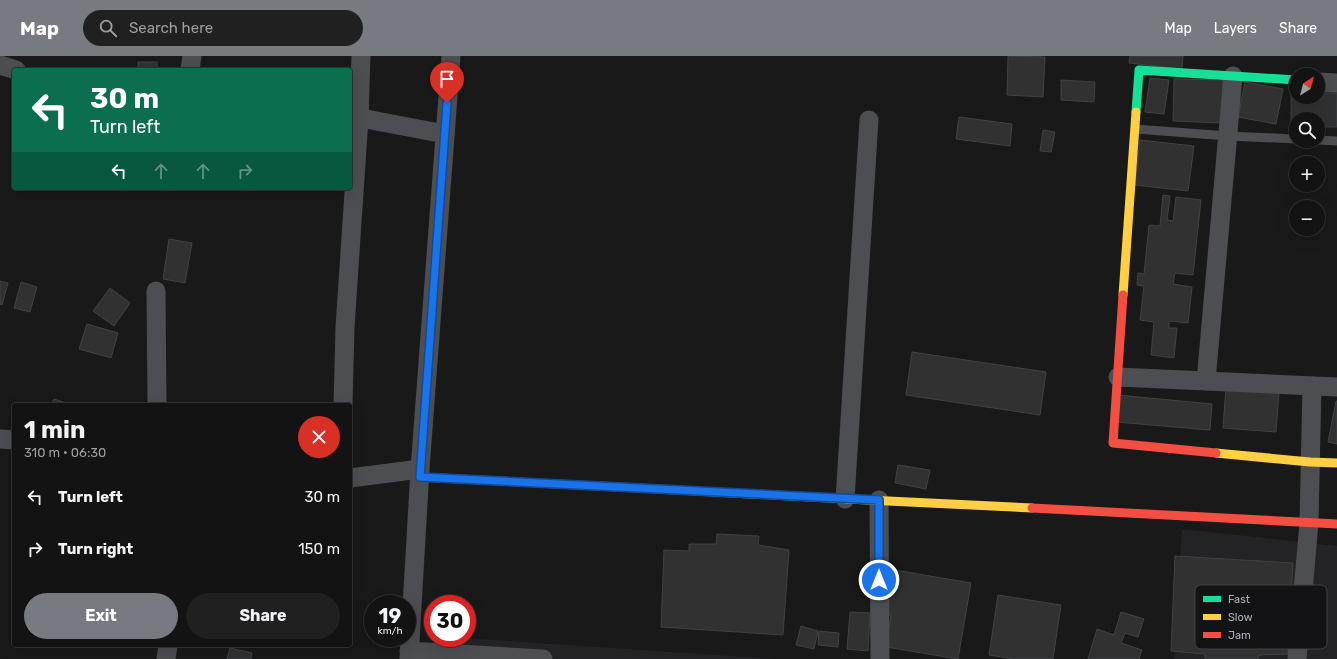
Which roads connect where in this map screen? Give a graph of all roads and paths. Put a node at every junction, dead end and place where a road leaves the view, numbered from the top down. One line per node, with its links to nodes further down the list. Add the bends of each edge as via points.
1 (192, 56): 5 (street)
2 (361, 56): 11 (street)
3 (451, 56): 14 (street)
4 (0, 65): 6 (street)
5 (190, 68)
6 (12, 69)
7 (1233, 76): 8 (street); 13 (street, via 1139,70); 15 (street)
8 (1289, 80)
9 (1325, 82): 10 (street)
10 (1337, 83)
11 (354, 117): 14 (street); 19 (street)
12 (869, 120): 34 (street)
13 (1135, 129): 15 (lane); 22 (street)
14 (445, 134): 32 (street)
15 (1228, 136): 16 (lane); 23 (street)
16 (1289, 139)
17 (1325, 140): 18 (lane)
18 (1337, 141)
19 (352, 164)
20 (351, 190): 27 (street)
21 (156, 291): 26 (street)
22 (1118, 377): 23 (street); 30 (street, via 1113,443)
23 (1206, 381): 24 (street)
24 (1312, 386): 25 (street); 30 (street)
25 (1337, 387)
26 (157, 403)
27 (343, 403)
28 (0, 439): 29 (street)
29 (12, 440)
30 (1310, 462): 31 (street); 36 (street)
31 (1337, 462)
32 (420, 473): 33 (street); 34 (street); 41 (street)
33 (352, 478)
34 (845, 499): 35 (street)
35 (879, 500): 36 (street); 44 (street)
36 (1309, 523): 37 (street); 38 (street)
37 (1337, 524)
38 (1304, 585)
39 (168, 647): 42 (street)
40 (1298, 649): 45 (street)
41 (409, 655): 43 (street)
42 (166, 659)
43 (543, 659)
44 (880, 659)
45 (1297, 659)

